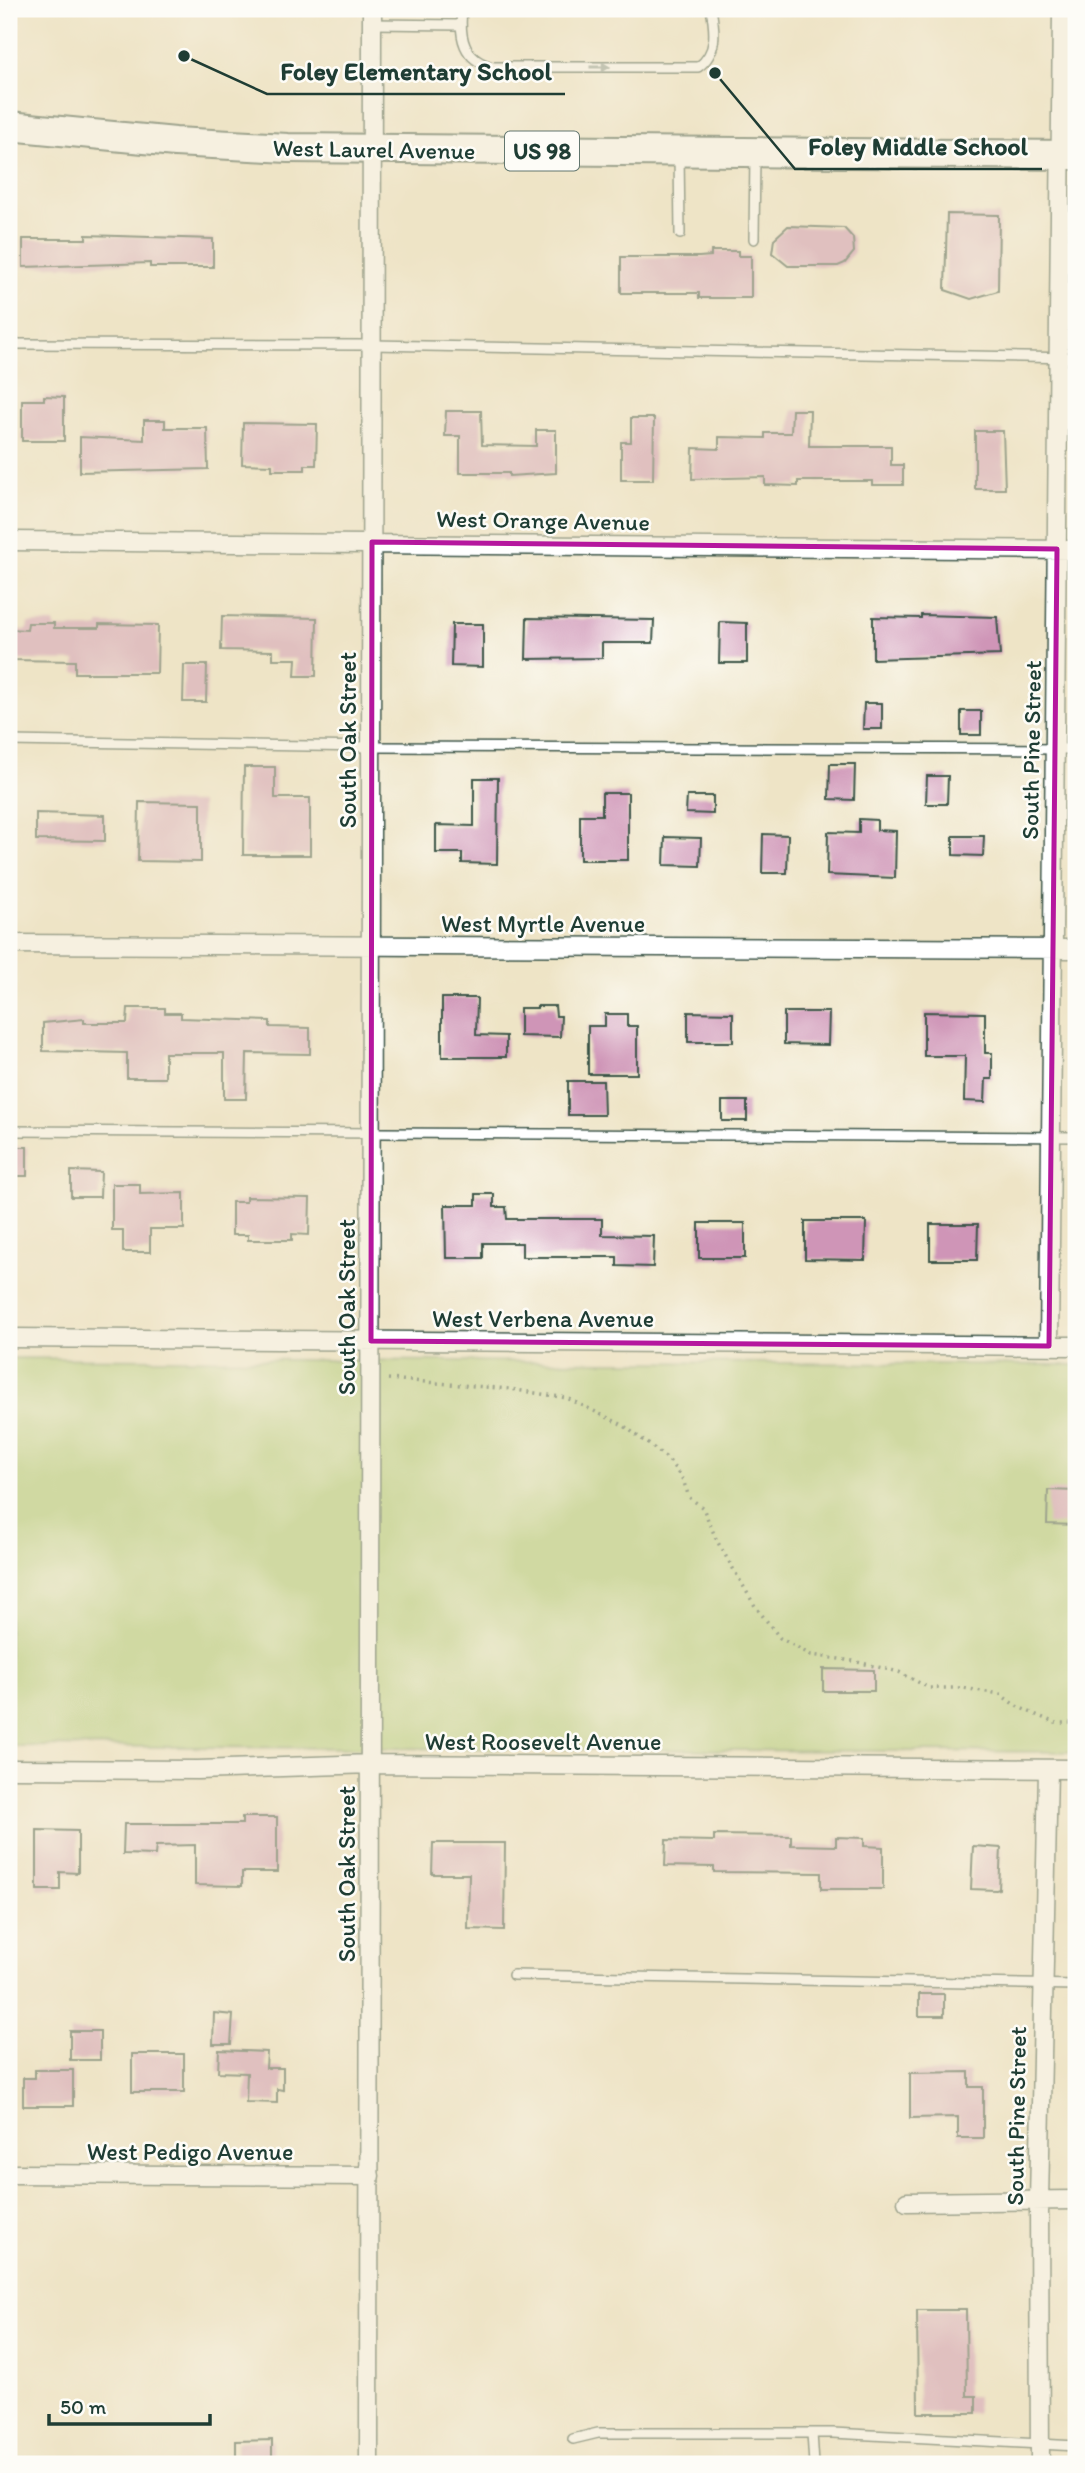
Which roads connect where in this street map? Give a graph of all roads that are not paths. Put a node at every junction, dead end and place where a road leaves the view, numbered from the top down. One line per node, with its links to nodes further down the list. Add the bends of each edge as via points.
1 (462, 9): 5 (lane)
2 (711, 9): 5 (lane, one-way to 2, via 470,56 493,67 698,68 713,48)
3 (1062, 9): 10 (street, South Pine Street)
4 (372, 17): 5 (lane); 7 (street, South Oak Street)
5 (460, 25)
6 (9, 126): 7 (main road, West Laurel Avenue / US 98, via 175,142)
7 (372, 150): 8 (main road, West Laurel Avenue / US 98); 14 (street, South Oak Street)
8 (679, 152): 9 (main road, West Laurel Avenue / US 98); 11 (lane)
9 (755, 153): 10 (main road, West Laurel Avenue / US 98); 12 (lane)
10 (1069, 155): 15 (street, South Pine Street)
11 (680, 234)
12 (754, 239)
13 (9, 344): 14 (lane)
14 (372, 345): 15 (lane); 17 (street, South Oak Street)
15 (1068, 358): 18 (street, South Pine Street)
16 (9, 541): 17 (street, West Orange Avenue)
17 (372, 542): 18 (street, West Orange Avenue); 21 (street, South Oak Street)
18 (1057, 550): 19 (street, West Orange Avenue); 22 (street, South Pine Street)
19 (1076, 550)
20 (9, 741): 21 (lane)
21 (371, 747): 22 (lane); 25 (street, South Oak Street)
22 (1055, 749): 23 (lane); 26 (street, South Pine Street)
23 (1076, 749)
24 (9, 944): 25 (street, West Myrtle Avenue)
25 (371, 946): 26 (street, West Myrtle Avenue); 29 (street, South Oak Street)
26 (1053, 949): 27 (street, West Myrtle Avenue); 30 (street, South Pine Street)
27 (1076, 949)
28 (9, 1131): 29 (lane)
29 (371, 1131): 30 (lane); 33 (street, South Oak Street)
30 (1051, 1137): 31 (lane); 34 (street, South Pine Street)
31 (1076, 1137)
32 (9, 1338): 33 (street, West Verbena Avenue)
33 (371, 1340): 34 (street, West Verbena Avenue); 36 (street, South Oak Street)
34 (1049, 1346): 35 (street, West Verbena Avenue)
35 (1076, 1346)
36 (371, 1764): 37 (street, West Roosevelt Avenue, via 198,1770); 39 (street, West Roosevelt Avenue); 44 (street, South Oak Street)
37 (9, 1769)
38 (1076, 1769): 39 (street, West Roosevelt Avenue)
39 (1048, 1770): 42 (street, South Pine Street)
40 (513, 1975): 42 (lane)
41 (1076, 1985): 42 (lane)
42 (1044, 1986): 46 (street, South Pine Street)
43 (9, 2174): 44 (street, West Pedigo Avenue)
44 (370, 2176): 52 (street, South Oak Street)
45 (1076, 2200): 46 (street)
46 (1039, 2201): 47 (street); 50 (street, South Pine Street)
47 (907, 2202)
48 (812, 2433): 49 (lane, via 598,2433); 50 (lane); 53 (lane)
49 (573, 2439)
50 (1039, 2445): 51 (lane); 54 (street, South Pine Street)
51 (1076, 2446)
52 (369, 2464)
53 (814, 2464)
54 (1040, 2464)

